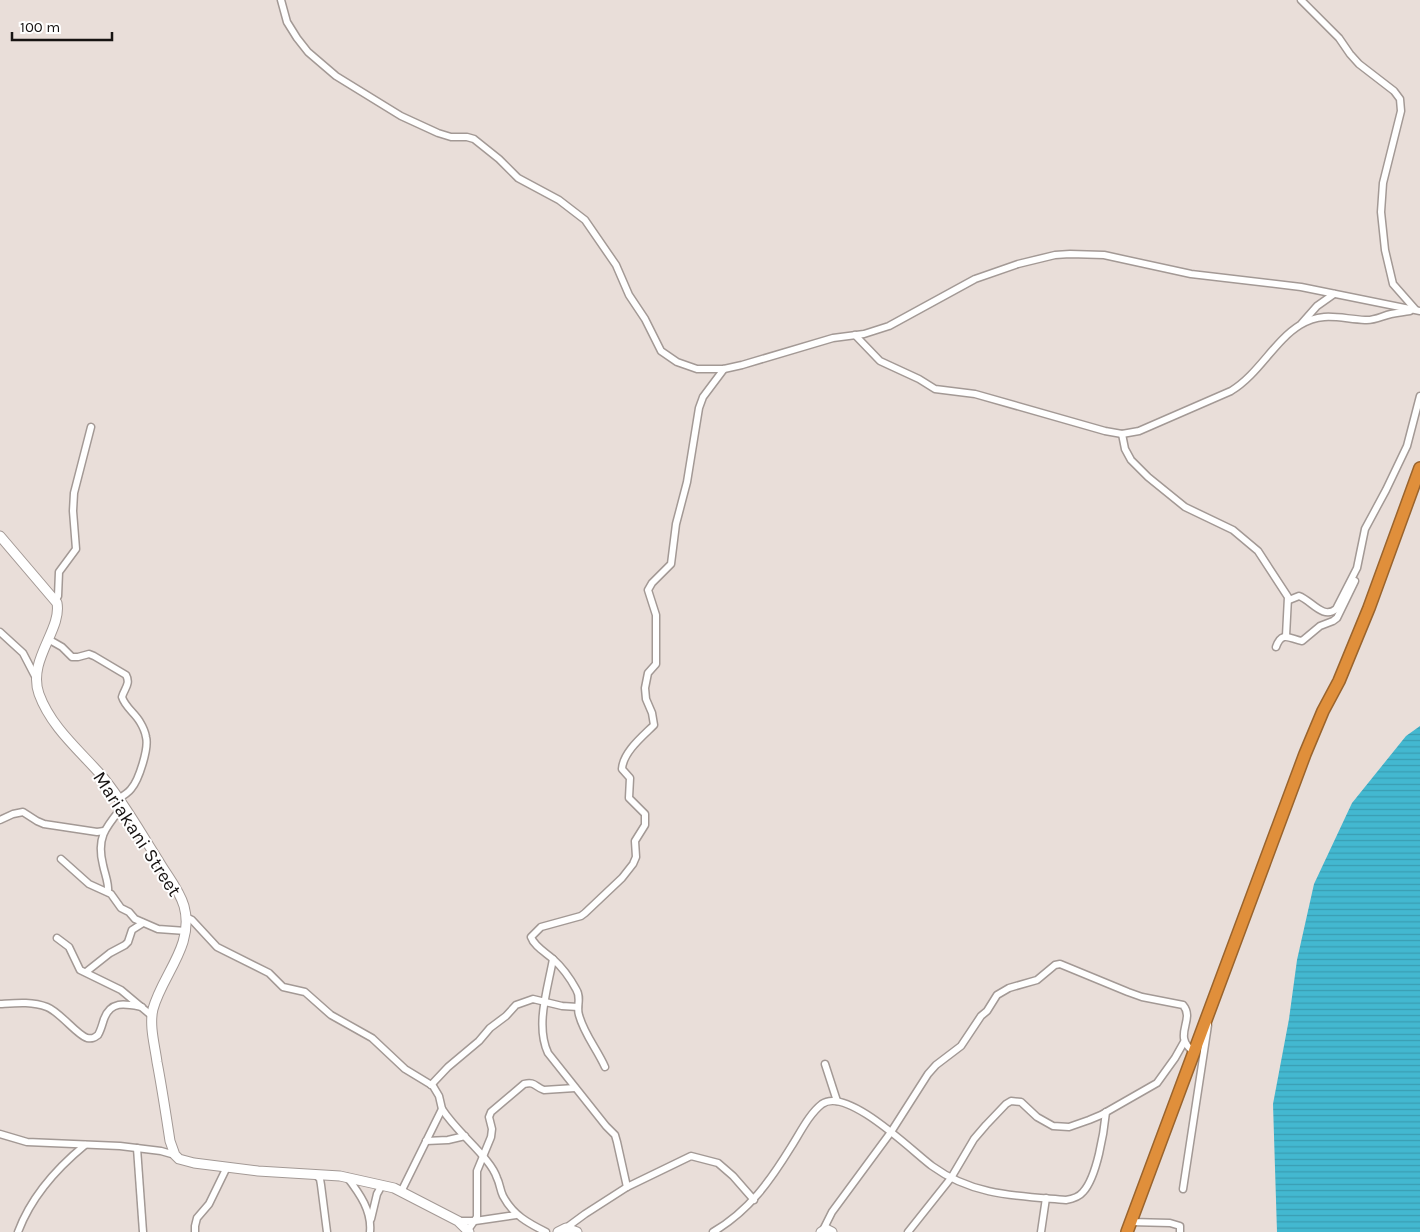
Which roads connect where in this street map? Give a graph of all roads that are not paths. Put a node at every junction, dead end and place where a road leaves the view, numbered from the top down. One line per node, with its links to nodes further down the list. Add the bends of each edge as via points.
1 (281, 0): 7 (street, via 296,38 336,76 401,116 438,134 474,138 518,178 559,200 585,220 616,265 629,295 665,355 697,369)
2 (1302, 0): 4 (street, via 1340,38 1359,64 1400,99 1401,111 1384,183 1381,212 1388,270 1393,284)
3 (1334, 294): 4 (street); 5 (street, via 1317,306); 6 (street, via 1184,273 1104,255 1055,255 983,276 889,326)
4 (1418, 311): 5 (street, via 1364,320 1324,317)
5 (1300, 325): 10 (street, via 1244,384 1231,392 1139,431)
6 (855, 335): 7 (street, via 833,338); 10 (street, via 880,361 935,389 975,394)
7 (724, 369): 30 (street, via 699,408 671,564 648,590 656,615 656,664 646,676 646,695 654,725 624,760 622,768 630,778 629,798 645,814 645,825 636,841 635,861 622,878 581,916 537,930 531,936)
8 (1420, 396): 13 (street, via 1407,446 1365,529)
9 (91, 427): 14 (street, via 74,493 76,549 59,572)
10 (1122, 434): 15 (street, via 1125,449 1139,469 1185,507 1233,530 1247,541 1267,564)
11 (1420, 468): 36 (highway, via 1340,681 1305,754)
12 (0, 536): 14 (street)
13 (1357, 568): 15 (street, via 1334,611 1320,611 1302,597); 17 (street, via 1354,583 1337,618 1320,626 1302,641)
14 (56, 600): 18 (street, Mariakani Street, via 58,614)
15 (1289, 600): 17 (street)
16 (0, 632): 20 (street, via 23,654)
17 (1286, 636): 19 (street)
18 (48, 639): 20 (street, Mariakani Street, via 40,657); 21 (street, via 72,657 89,654 128,678 122,697 139,719 147,743 136,781)
19 (1276, 647)
20 (37, 679): 21 (street, Mariakani Street, via 47,711)
21 (121, 802): 23 (street); 26 (street, Mariakani Street, via 178,891)
22 (0, 820): 23 (street, via 23,812 44,824 97,832)
23 (104, 830): 25 (street, via 100,854)
24 (61, 859): 25 (street, via 89,884)
25 (108, 892): 27 (street, via 121,908)
26 (186, 917): 28 (street, Mariakani Street); 42 (street, via 218,947 269,973 283,987 305,992 331,1015 366,1033 405,1069)
27 (143, 923): 28 (street, via 164,930); 31 (street, via 132,930 125,945 110,952)
28 (186, 931): 37 (street, Mariakani Street)
29 (57, 938): 31 (street, via 69,947 78,967)
30 (553, 959): 32 (street); 35 (street, via 577,989 580,995)
31 (86, 972): 34 (street, via 121,990)
32 (545, 1002): 35 (street); 42 (street, via 533,999 516,1005); 43 (street, via 544,1045)
33 (0, 1004): 34 (street, via 25,1002 49,1008 90,1038 98,1035 111,1007 123,1004)
34 (142, 1007): 37 (street)
35 (578, 1007): 41 (street, via 585,1033)
36 (1210, 1012): 39 (highway); 61 (street)
37 (152, 1016): 53 (street, Mariakani Street, via 170,1141)
38 (1184, 1042): 39 (street); 46 (street, via 1157,1082); 47 (street, via 1187,1013 1184,1005 1128,992 1058,964 1037,980 997,995 961,1046 928,1074)
39 (1194, 1052): 69 (highway)
40 (825, 1064): 44 (street)
41 (605, 1067)
42 (431, 1085): 45 (street)
43 (576, 1088): 54 (street, via 547,1091 533,1082 524,1084 490,1114 492,1132); 60 (street, via 614,1135)
44 (837, 1101): 47 (street, via 874,1118); 64 (street, via 825,1102 817,1109)
45 (442, 1110): 49 (street); 50 (street)
46 (1106, 1112): 58 (street, via 1062,1127 1046,1123 1021,1102 1010,1101 974,1139); 63 (street, via 1101,1145 1092,1176 1083,1192 1066,1200)
47 (891, 1132): 58 (street); 72 (street, via 832,1212)
48 (0, 1134): 51 (street, via 27,1142)
49 (465, 1136): 50 (street); 54 (street)
50 (426, 1141): 62 (street)
51 (86, 1144): 52 (street); 73 (street, via 43,1187)
52 (137, 1148): 53 (street); 74 (street)
53 (175, 1155): 55 (street, via 194,1163)
54 (484, 1157): 65 (street, via 497,1177 503,1197); 68 (street, via 477,1171)
55 (227, 1167): 56 (street); 75 (street, via 209,1204 197,1218)
56 (315, 1174): 57 (street); 76 (street, via 320,1179)
57 (347, 1177): 59 (street); 66 (street, via 358,1191)
58 (951, 1178): 63 (street, via 977,1189 1004,1195); 81 (street)
59 (382, 1185): 62 (street); 66 (street)
60 (627, 1187): 64 (street, via 692,1156 718,1163); 70 (street)
61 (1183, 1189)
62 (401, 1192): 67 (street)
63 (1046, 1198): 82 (street)
64 (754, 1200): 80 (street)
65 (516, 1215): 68 (street); 78 (street)
66 (371, 1219): 77 (street)
67 (458, 1220): 68 (street); 71 (street)
68 (475, 1220): 71 (street)
69 (1128, 1227): 83 (street, via 1170,1223 1180,1226)
70 (562, 1230): 79 (street)
71 (468, 1231)
72 (825, 1231)
73 (18, 1232)
74 (143, 1232)
75 (195, 1232)
76 (327, 1232)
77 (370, 1232)
78 (546, 1232)
79 (577, 1232)
80 (713, 1232)
81 (908, 1232)
82 (1041, 1232)
83 (1180, 1232)

